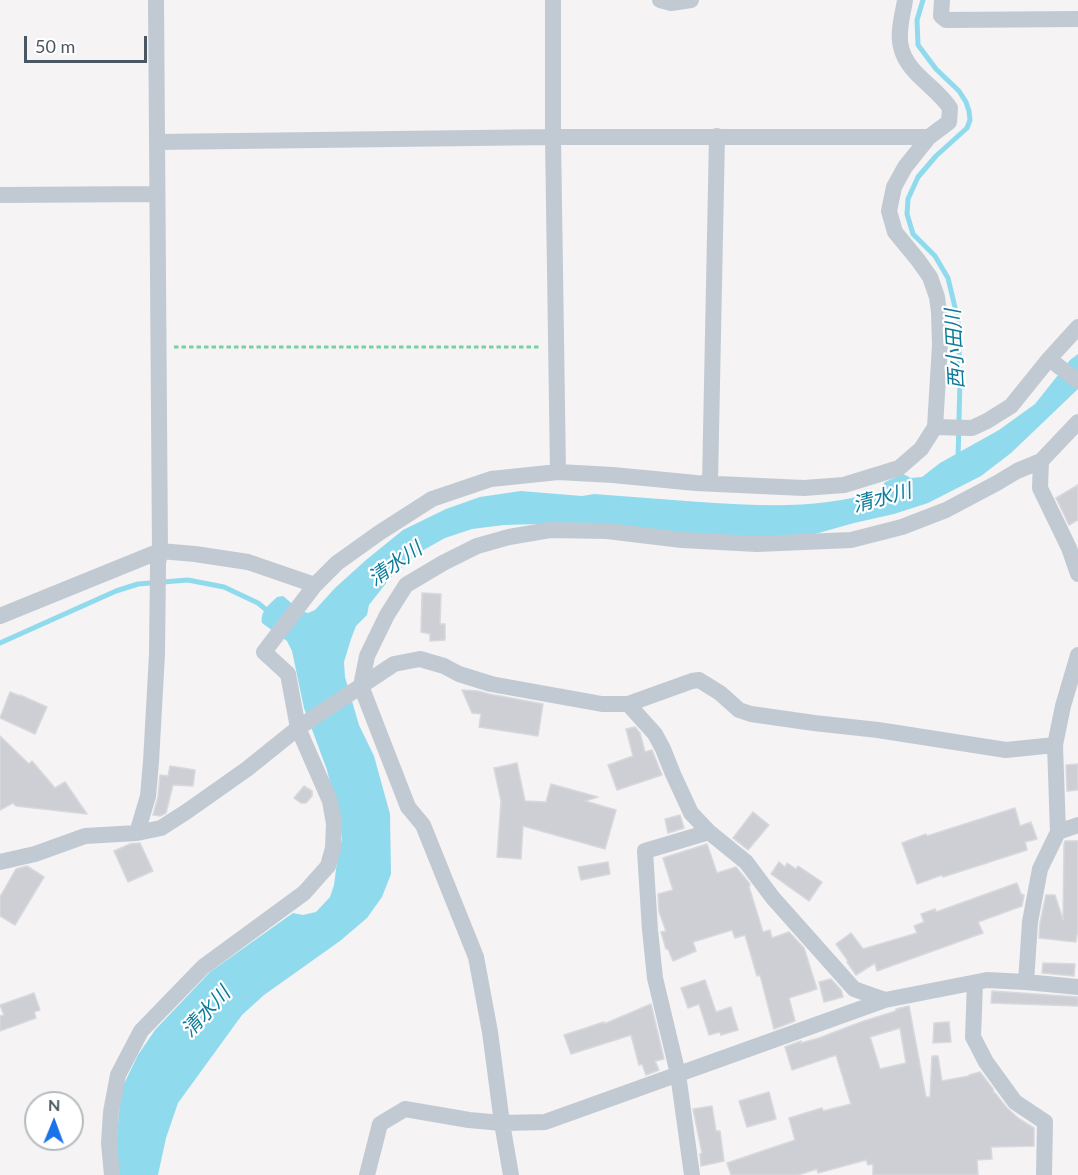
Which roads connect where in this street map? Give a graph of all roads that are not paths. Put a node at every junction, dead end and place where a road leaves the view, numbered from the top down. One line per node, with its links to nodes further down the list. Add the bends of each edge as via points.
1 (156, 0): 11 (street)
2 (553, 0): 9 (street)
3 (660, 0): 4 (street)
4 (691, 0)
5 (905, 0): 10 (street, via 900,46 910,68 950,108 949,122)
6 (942, 0): 7 (street, via 941,16 946,20)
7 (1078, 19)
8 (717, 136): 9 (street); 10 (street); 21 (street)
9 (553, 137): 11 (street); 20 (street)
10 (929, 137): 18 (street, via 894,187 889,210 895,232 930,277 937,297 940,345)
11 (158, 141): 12 (street)
12 (157, 194): 13 (street); 22 (street)
13 (0, 195)
14 (1078, 327): 15 (street)
15 (1049, 359): 16 (street); 18 (street, via 1011,406 987,421 972,428)
16 (1078, 381)
17 (1078, 422): 19 (street)
18 (935, 427): 21 (street, via 921,449 899,468 844,485 804,488)
19 (1041, 460): 23 (street, via 1040,488); 27 (street, via 946,510 851,540 757,544 550,530 477,546 406,585 367,656)
20 (558, 472): 21 (street); 24 (street, via 492,479 432,499 336,563)
21 (710, 483)
22 (159, 557): 24 (street, via 195,554 248,562); 25 (street); 34 (street, via 149,784)
23 (1078, 574)
24 (315, 585): 29 (street, via 264,652 288,674)
25 (0, 616)
26 (1078, 655): 30 (street)
27 (361, 686): 28 (street, via 394,664 420,659 491,684 602,704); 29 (street); 41 (street, via 408,807 423,825 476,957)
28 (628, 704): 30 (street, via 699,680 739,711 751,714 1006,750); 32 (street, via 655,734 692,813)
29 (298, 728): 34 (street, via 186,812 161,828); 42 (street, via 330,801 334,824 328,866 304,893 202,967 141,1031 118,1075 109,1143)
30 (1055, 745): 33 (street)
31 (1078, 825): 33 (street)
32 (709, 832): 39 (street, via 746,862 854,989); 40 (street, via 645,851 655,978)
33 (1058, 832): 36 (street, via 1040,869 1030,922)
34 (137, 833): 35 (street, via 85,836)
35 (2, 866)
36 (1026, 982): 37 (street); 38 (street)
37 (975, 983): 39 (street); 46 (street, via 973,1037 1015,1102 1045,1122)
38 (1078, 987)
39 (885, 1000): 40 (street)
40 (678, 1074): 41 (street, via 545,1122); 45 (street)
41 (502, 1123): 43 (street, via 405,1109 380,1124); 44 (street)
42 (112, 1175)
43 (367, 1175)
44 (511, 1175)
45 (692, 1175)
46 (1044, 1175)

